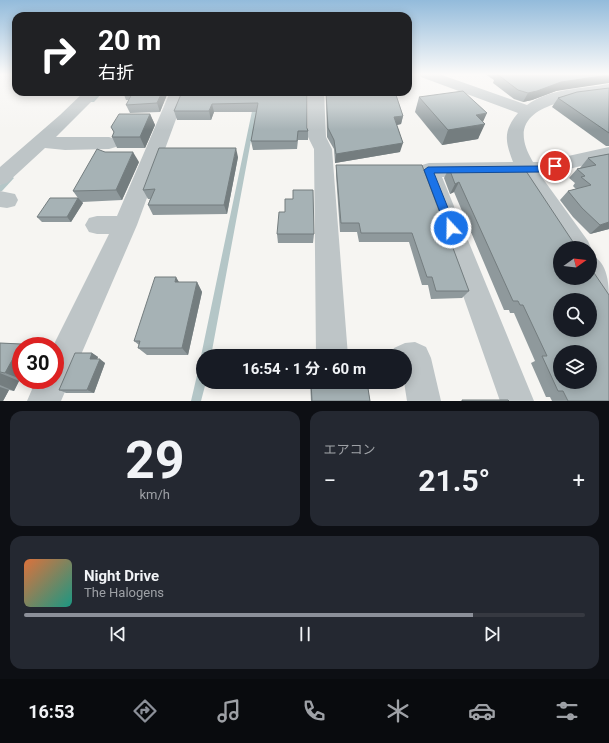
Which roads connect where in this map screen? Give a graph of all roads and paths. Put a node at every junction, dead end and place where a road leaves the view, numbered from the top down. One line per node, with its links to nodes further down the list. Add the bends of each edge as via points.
1 (478, 93): 6 (street)
2 (587, 93): 6 (street, via 555,98)
3 (88, 96): 7 (street)
4 (175, 96): 8 (street, via 160,118)
5 (316, 96): 15 (street, via 317,137 323,148)
6 (529, 111): 10 (street, via 519,124 515,138 518,153)
7 (40, 142): 8 (street); 11 (street)
8 (126, 152): 13 (street)
9 (609, 153): 10 (street, via 542,169)
10 (526, 169): 14 (street); 21 (street, via 428,170)
11 (0, 178)
12 (97, 225): 13 (street)
13 (125, 225): 16 (street)
14 (574, 241)
15 (332, 349)
16 (64, 357)
17 (412, 358): 20 (street, via 415,358)
18 (50, 389): 19 (street)
19 (44, 401)
20 (424, 401)
21 (517, 401)

